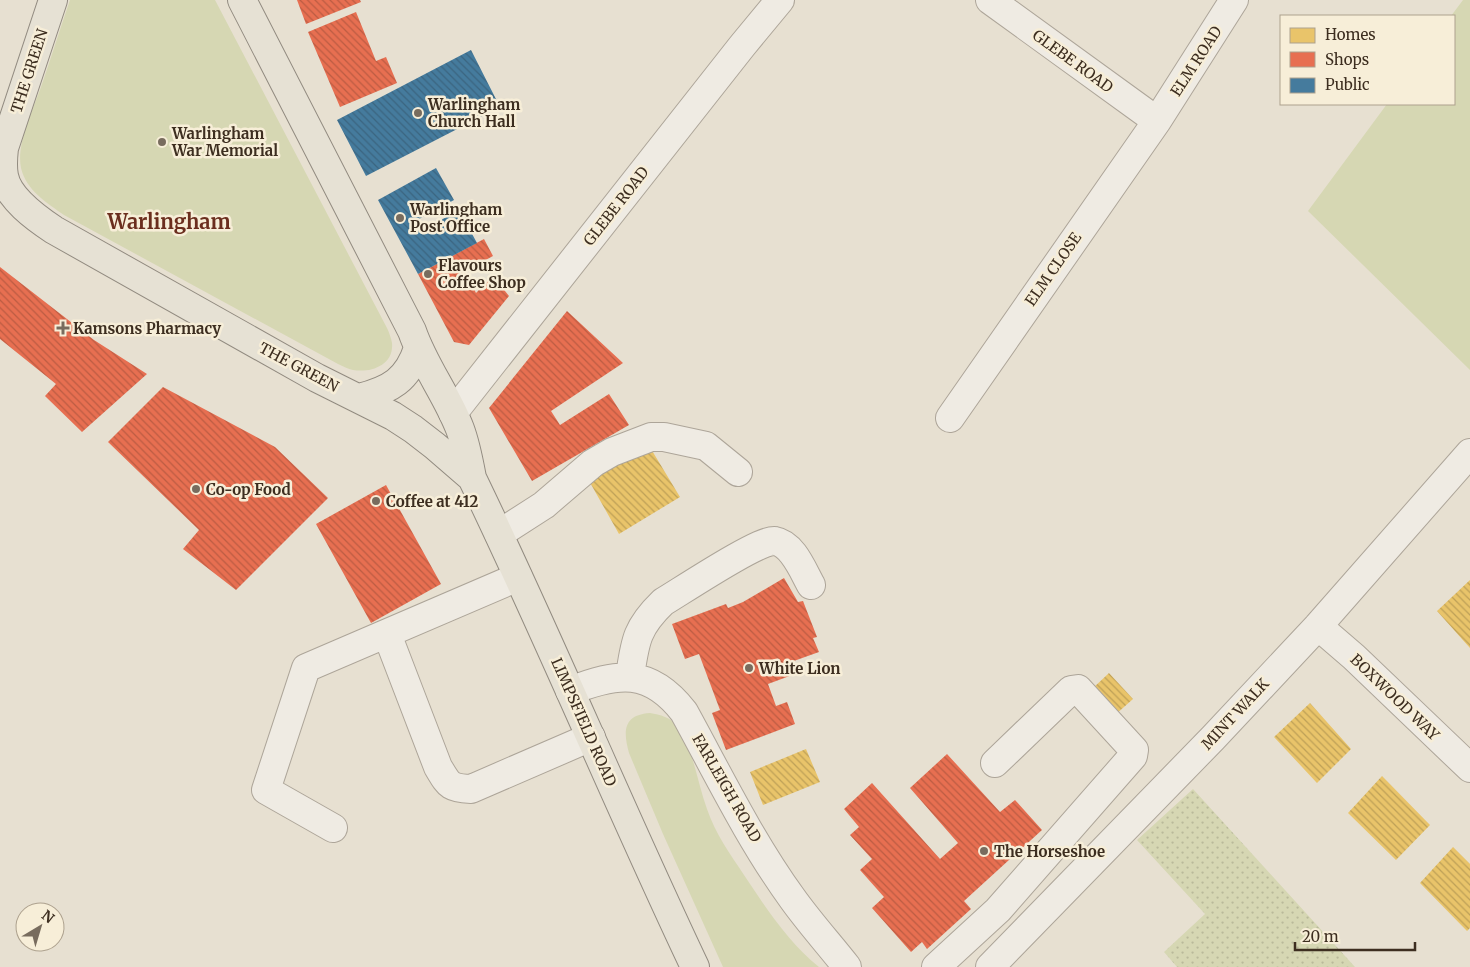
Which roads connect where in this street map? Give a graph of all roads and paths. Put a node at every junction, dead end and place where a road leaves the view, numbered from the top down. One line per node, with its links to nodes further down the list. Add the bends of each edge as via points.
1 (53, 0): 7 (main road, THE GREEN, via 4,148)
2 (242, 0): 8 (main road)
3 (780, 0): 10 (street, GLEBE ROAD)
4 (990, 0): 6 (street, GLEBE ROAD)
5 (1234, 0): 6 (street, ELM ROAD)
6 (1157, 121): 11 (street, ELM CLOSE)
7 (5, 195): 9 (main road, THE GREEN, via 54,230 317,378)
8 (418, 348): 9 (main road, via 413,363 398,380 378,393); 10 (main road, LIMPSFIELD ROAD)
9 (359, 398): 14 (main road, LIMPSFIELD ROAD, via 413,428)
10 (453, 413): 14 (main road, LIMPSFIELD ROAD, via 465,444)
11 (950, 418)
12 (1470, 452): 18 (street, MINT WALK)
13 (738, 472): 15 (street, via 706,446 651,436 593,463 544,505)
14 (472, 478): 15 (main road, LIMPSFIELD ROAD)
15 (499, 534): 16 (main road, LIMPSFIELD ROAD)
16 (518, 577): 19 (street); 21 (main road, LIMPSFIELD ROAD)
17 (810, 585): 20 (street, via 796,558 782,543 774,540 756,546 663,602 651,614 637,636)
18 (1318, 626): 24 (street, BOXWOOD WAY); 29 (street, MINT WALK)
19 (387, 634): 22 (street, via 438,767 449,785 471,789); 25 (street, via 306,668 266,790)
20 (630, 676): 21 (street, FARLEIGH ROAD, via 595,681); 27 (street, FARLEIGH ROAD, via 660,688 684,712 777,874)
21 (570, 691): 22 (main road, LIMPSFIELD ROAD)
22 (591, 737): 26 (main road, LIMPSFIELD ROAD)
23 (995, 763): 28 (street, via 1071,690 1078,689 1134,750 1133,756 1022,882 974,933)
24 (1470, 768)
25 (333, 828)
26 (695, 967)
27 (847, 967)
28 (936, 967)
29 (990, 967)

